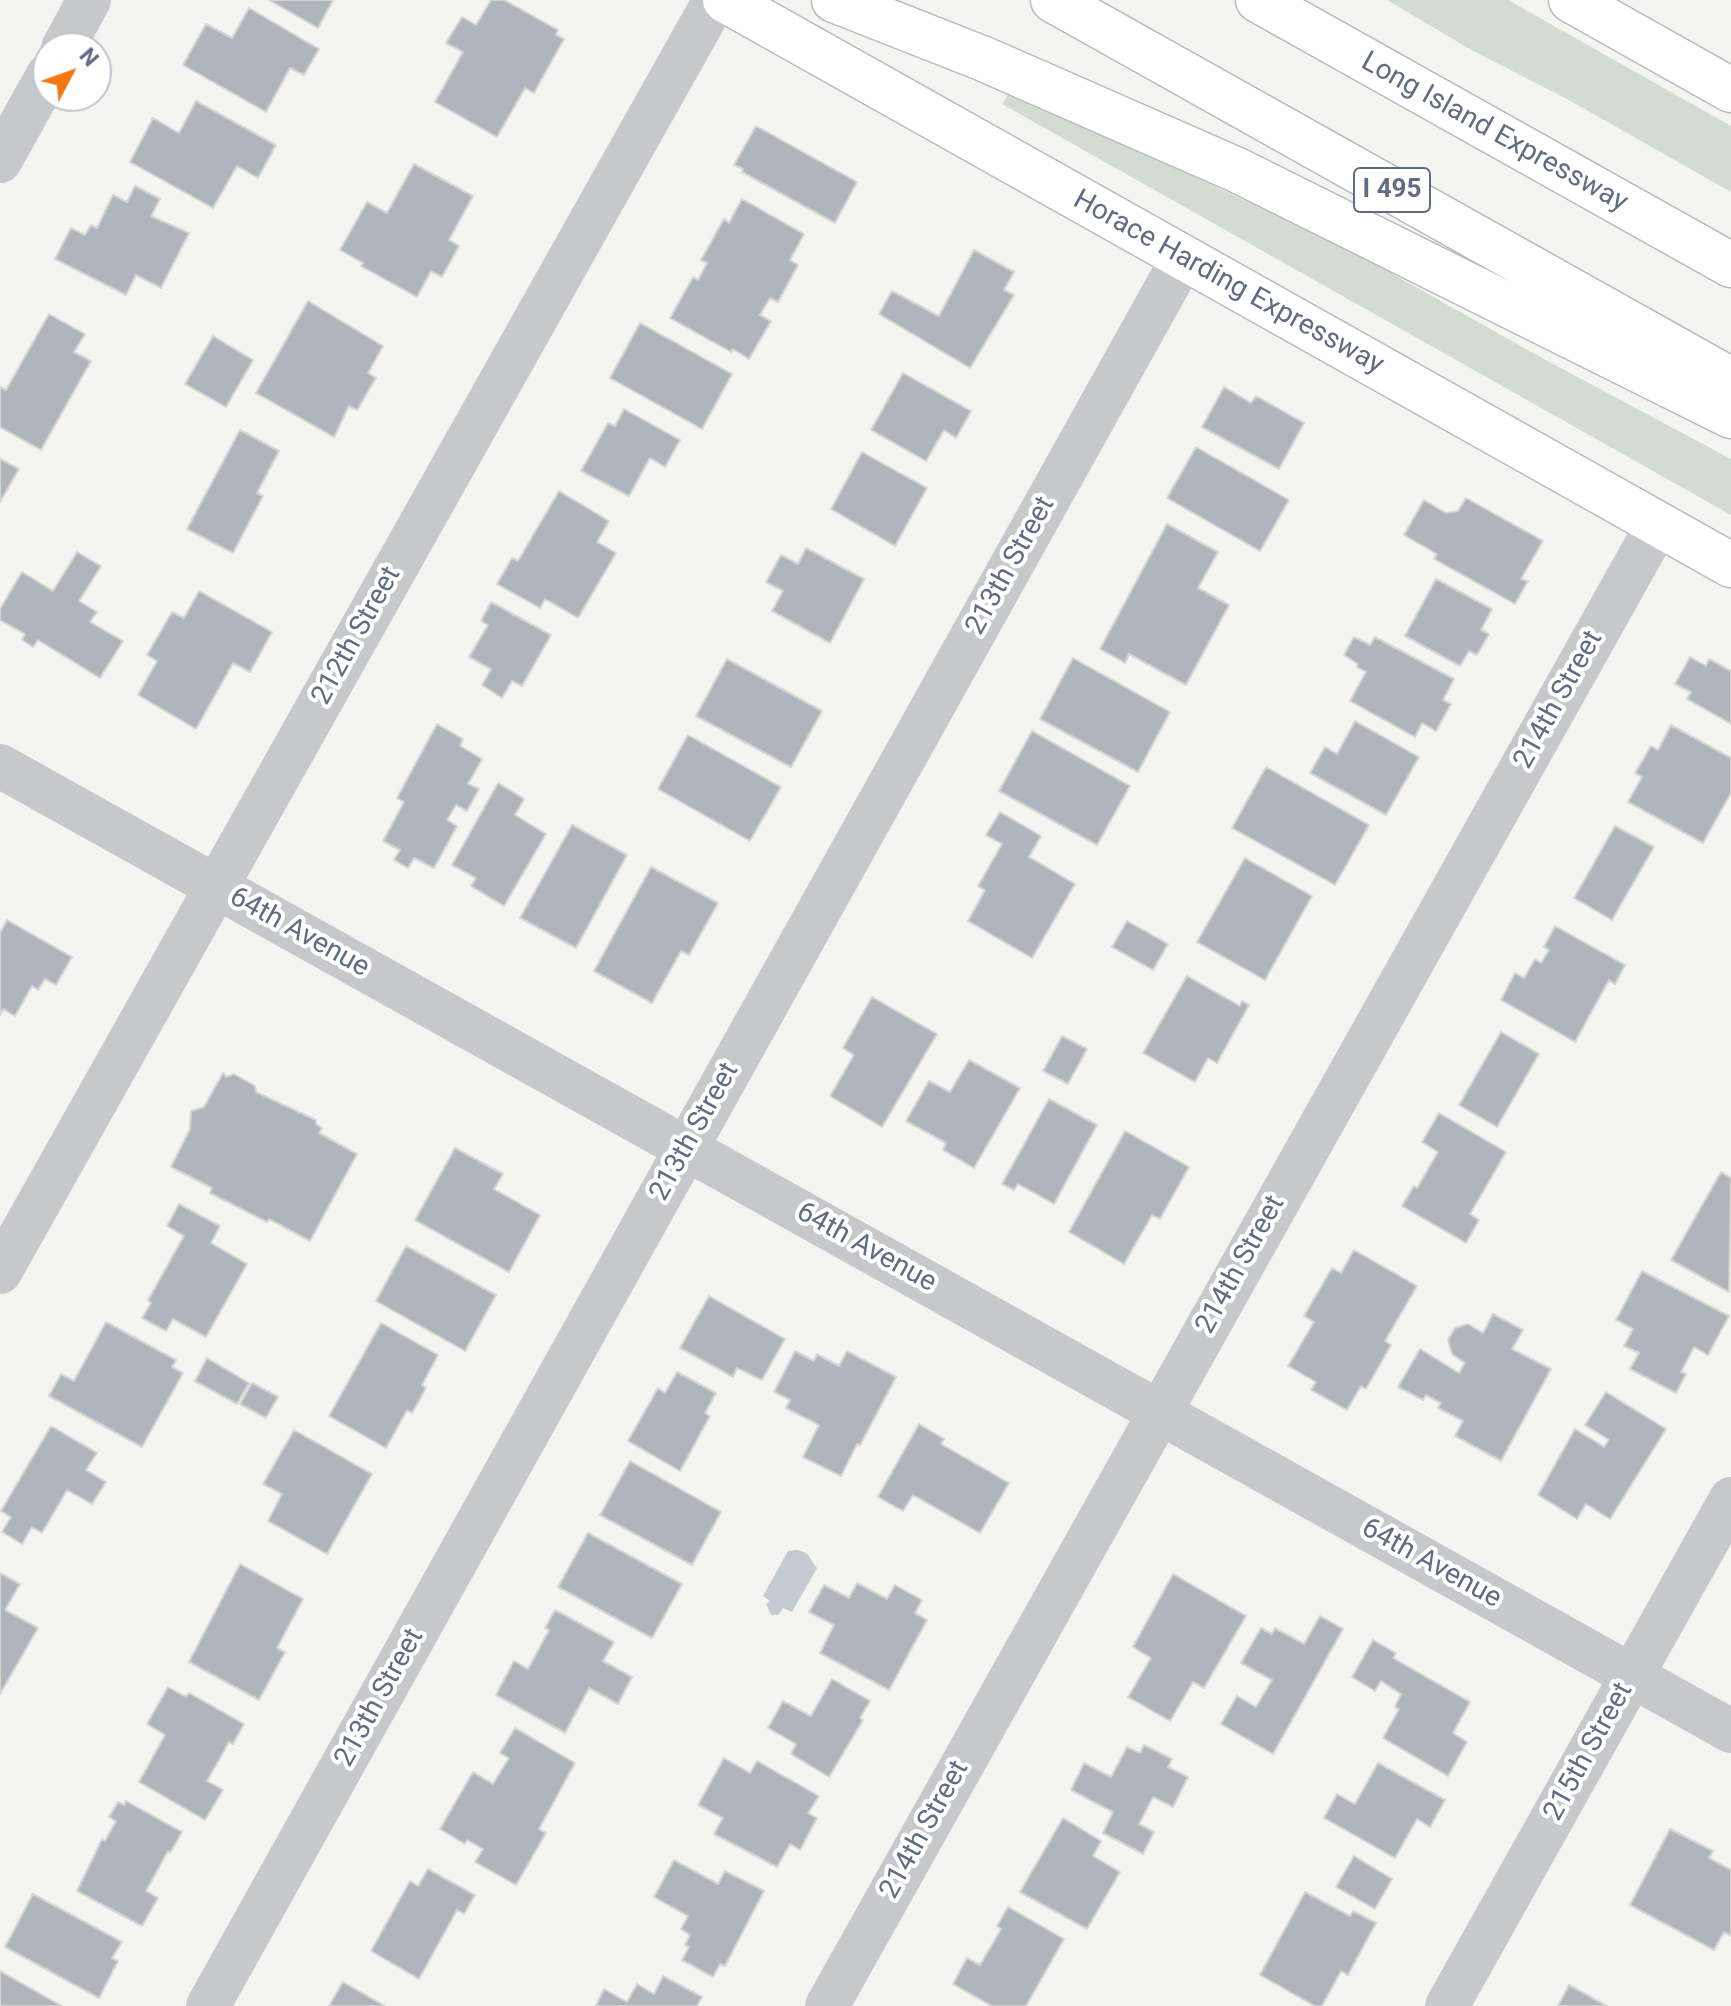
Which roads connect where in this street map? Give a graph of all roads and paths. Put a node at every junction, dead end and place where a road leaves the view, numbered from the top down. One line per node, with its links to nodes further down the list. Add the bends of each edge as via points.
1 (89, 0): 9 (street)
2 (715, 0): 21 (street, 212th Street)
3 (725, 0): 14 (main road, Horace Harding Expressway)
4 (834, 0): 17 (main road, via 1237,170)
5 (1053, 0): 16 (main road, I 495)
6 (1258, 0): 12 (main road, Long Island Expressway)
7 (1301, 0): 12 (main road)
8 (1571, 0): 10 (main road)
9 (72, 32)
10 (1731, 90)
11 (32, 104): 13 (street)
12 (1502, 137): 15 (main road, Long Island Expressway)
13 (0, 161)
14 (1183, 258): 18 (main road, Horace Harding Expressway); 22 (street, 213th Street)
15 (1731, 265)
16 (1731, 380)
17 (1731, 416)
18 (1658, 524): 19 (main road, Horace Harding Expressway); 24 (street, 214th Street)
19 (1731, 565)
20 (0, 766): 21 (street, 64th Avenue)
21 (216, 886): 22 (street, 64th Avenue); 23 (street, 212th Street)
22 (687, 1148): 24 (street, 64th Avenue); 28 (street, 213th Street)
23 (0, 1272)
24 (1159, 1412): 26 (street, 64th Avenue); 29 (street, 214th Street)
25 (1731, 1499): 26 (street, 215th Street)
26 (1632, 1676): 27 (street, 64th Avenue); 30 (street, 215th Street)
27 (1731, 1731)
28 (208, 2006)
29 (827, 2006)
30 (1447, 2006)

